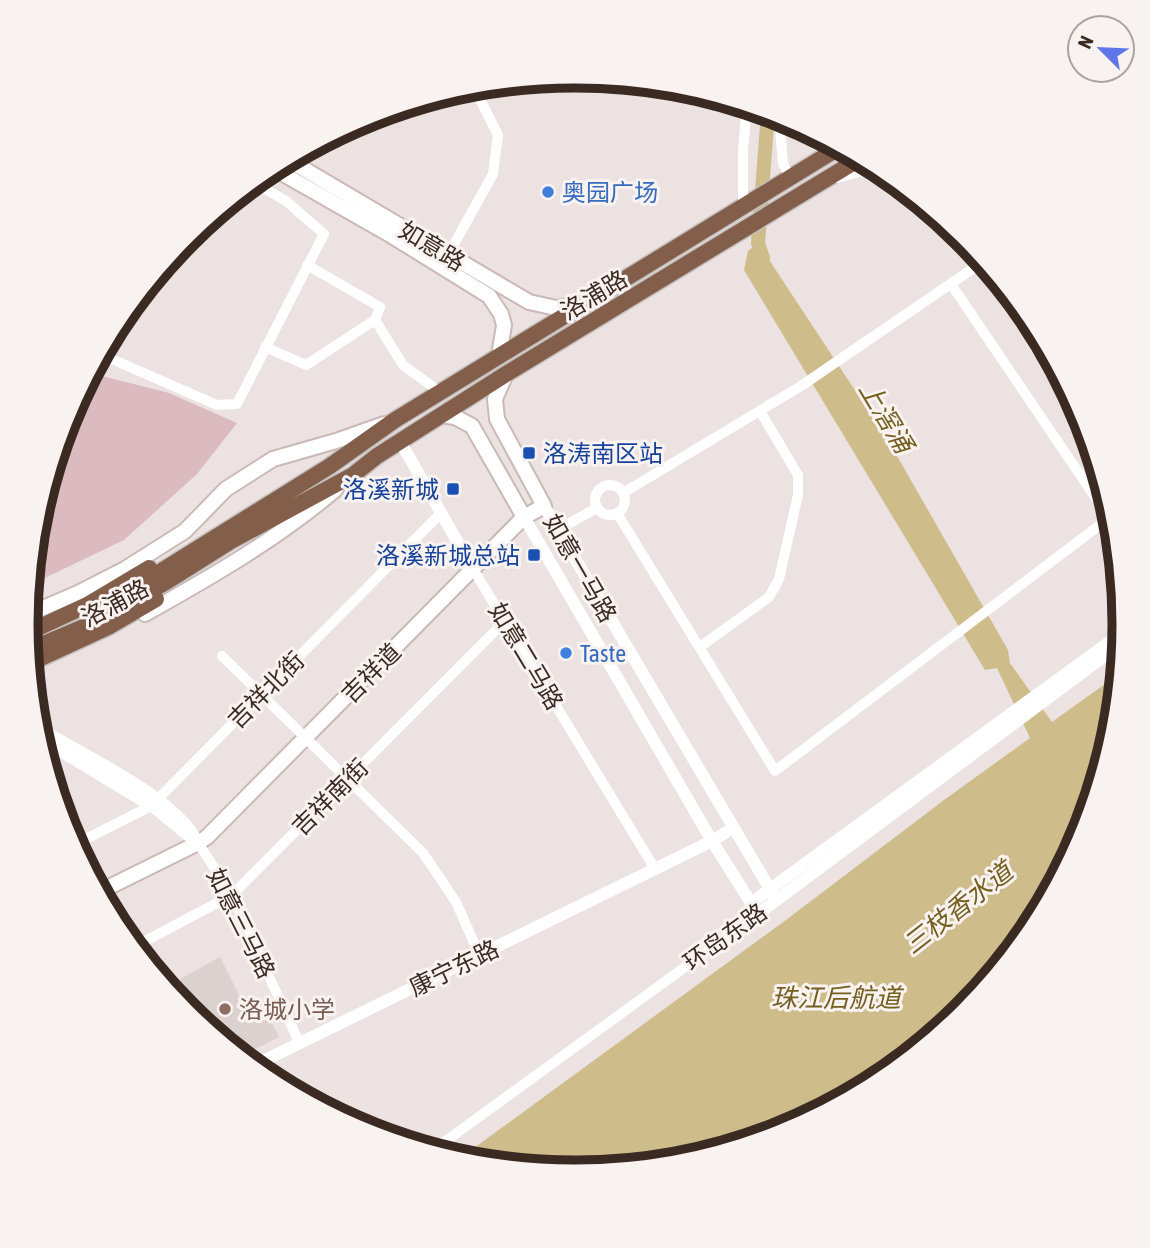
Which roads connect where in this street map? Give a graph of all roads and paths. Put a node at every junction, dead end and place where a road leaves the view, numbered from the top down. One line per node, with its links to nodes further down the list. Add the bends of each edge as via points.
1 (478, 97): 13 (street, via 498,135 493,174)
2 (746, 116): 12 (street)
3 (780, 128): 9 (street, via 783,164)
4 (831, 153): 9 (highway, 洛浦路)
5 (851, 164): 10 (highway, 洛浦路)
6 (297, 165): 13 (main road, 如意路)
7 (861, 170): 10 (street)
8 (283, 174): 20 (main road, 如意路, via 489,296 504,325)
9 (790, 177): 12 (highway, 洛浦路)
10 (826, 180): 22 (highway, 洛浦路)
11 (263, 188): 14 (street, via 324,234)
12 (743, 207): 17 (highway, 洛浦路)
13 (448, 255): 17 (main road, 如意路, via 538,305 556,308)
14 (307, 265): 18 (street, via 380,307); 19 (street)
15 (975, 267): 16 (street)
16 (951, 284): 24 (street); 30 (street)
17 (586, 303): 20 (highway, 洛浦路)
18 (375, 320): 19 (street, via 306,365); 23 (street, via 403,365)
19 (265, 347): 21 (street, via 237,404 217,405)
20 (499, 356): 23 (highway, 洛浦路)
21 (109, 358)
22 (506, 374): 25 (highway, 洛浦路); 31 (main road, 如意一马路, via 495,399 497,419)
23 (440, 392): 26 (highway, 洛浦路)
24 (760, 411): 29 (street); 46 (street, via 798,475 798,495 779,579 769,597)
25 (441, 415): 27 (highway, 洛浦路); 35 (main road, 如意一马路, via 472,426)
26 (396, 420): 39 (highway, via 339,452); 40 (main road, 洛浦路, via 274,458 226,489 185,531 125,569)
27 (400, 441): 28 (highway, 洛浦路); 33 (street, 如意二马路)
28 (353, 475): 39 (highway); 50 (main road, 洛浦路, via 301,517 190,588 111,632)
29 (623, 493): 32 (street, via 614,486 603,487 596,496); 34 (street, via 625,504)
30 (1096, 497)
31 (544, 506): 35 (main road, 吉祥道); 37 (street, 如意一马路)
32 (597, 508): 34 (street, via 606,515); 37 (street)
33 (441, 513): 38 (street, 如意二马路); 51 (street, 吉祥北街)
34 (617, 513): 46 (street)
35 (524, 517): 38 (main road, 吉祥道); 60 (street, 如意一马路)
36 (1102, 528): 46 (street, via 775,771)
37 (557, 530): 58 (street, 如意一马路)
38 (473, 569): 41 (street, 如意二马路); 54 (main road, 吉祥道)
39 (127, 599): 42 (highway, via 87,605); 43 (highway); 45 (highway); 49 (highway, via 63,649)
40 (39, 609)
41 (506, 620): 56 (street, 吉祥南街); 62 (street, 如意二马路)
42 (38, 628)
43 (39, 637)
44 (1111, 642): 52 (street)
45 (39, 646)
46 (700, 647)
47 (1110, 651): 52 (street)
48 (222, 656): 51 (street)
49 (40, 659)
50 (40, 664)
51 (262, 695): 54 (street); 57 (street, 吉祥北街)
52 (1040, 698): 65 (street, 环岛东路)
53 (51, 735): 57 (street, 如意三马路)
54 (307, 737): 56 (street); 61 (main road, 吉祥道)
55 (53, 746): 57 (street, 如意三马路)
56 (348, 779): 64 (street, 吉祥南街); 68 (street, via 423,853 456,902)
57 (154, 803): 59 (street, 吉祥北街); 61 (street, 如意三马路, via 188,825)
58 (733, 828): 60 (street, 康宁东路); 65 (street, 如意一马路)
59 (84, 840)
60 (712, 841): 62 (street, 康宁东路); 66 (street, 如意一马路)
61 (198, 843): 63 (main road, 吉祥道); 64 (street, 如意三马路)
62 (655, 869): 68 (street, 康宁东路)
63 (108, 888)
64 (232, 895): 67 (street, 吉祥南街); 69 (street, 如意三马路)
65 (773, 895): 66 (street, 环岛东路)
66 (754, 908): 71 (street, 环岛东路)
67 (143, 942)
68 (480, 956): 69 (street, 康宁东路)
69 (299, 1042): 70 (street, 康宁东路)
70 (263, 1061)
71 (443, 1144)

